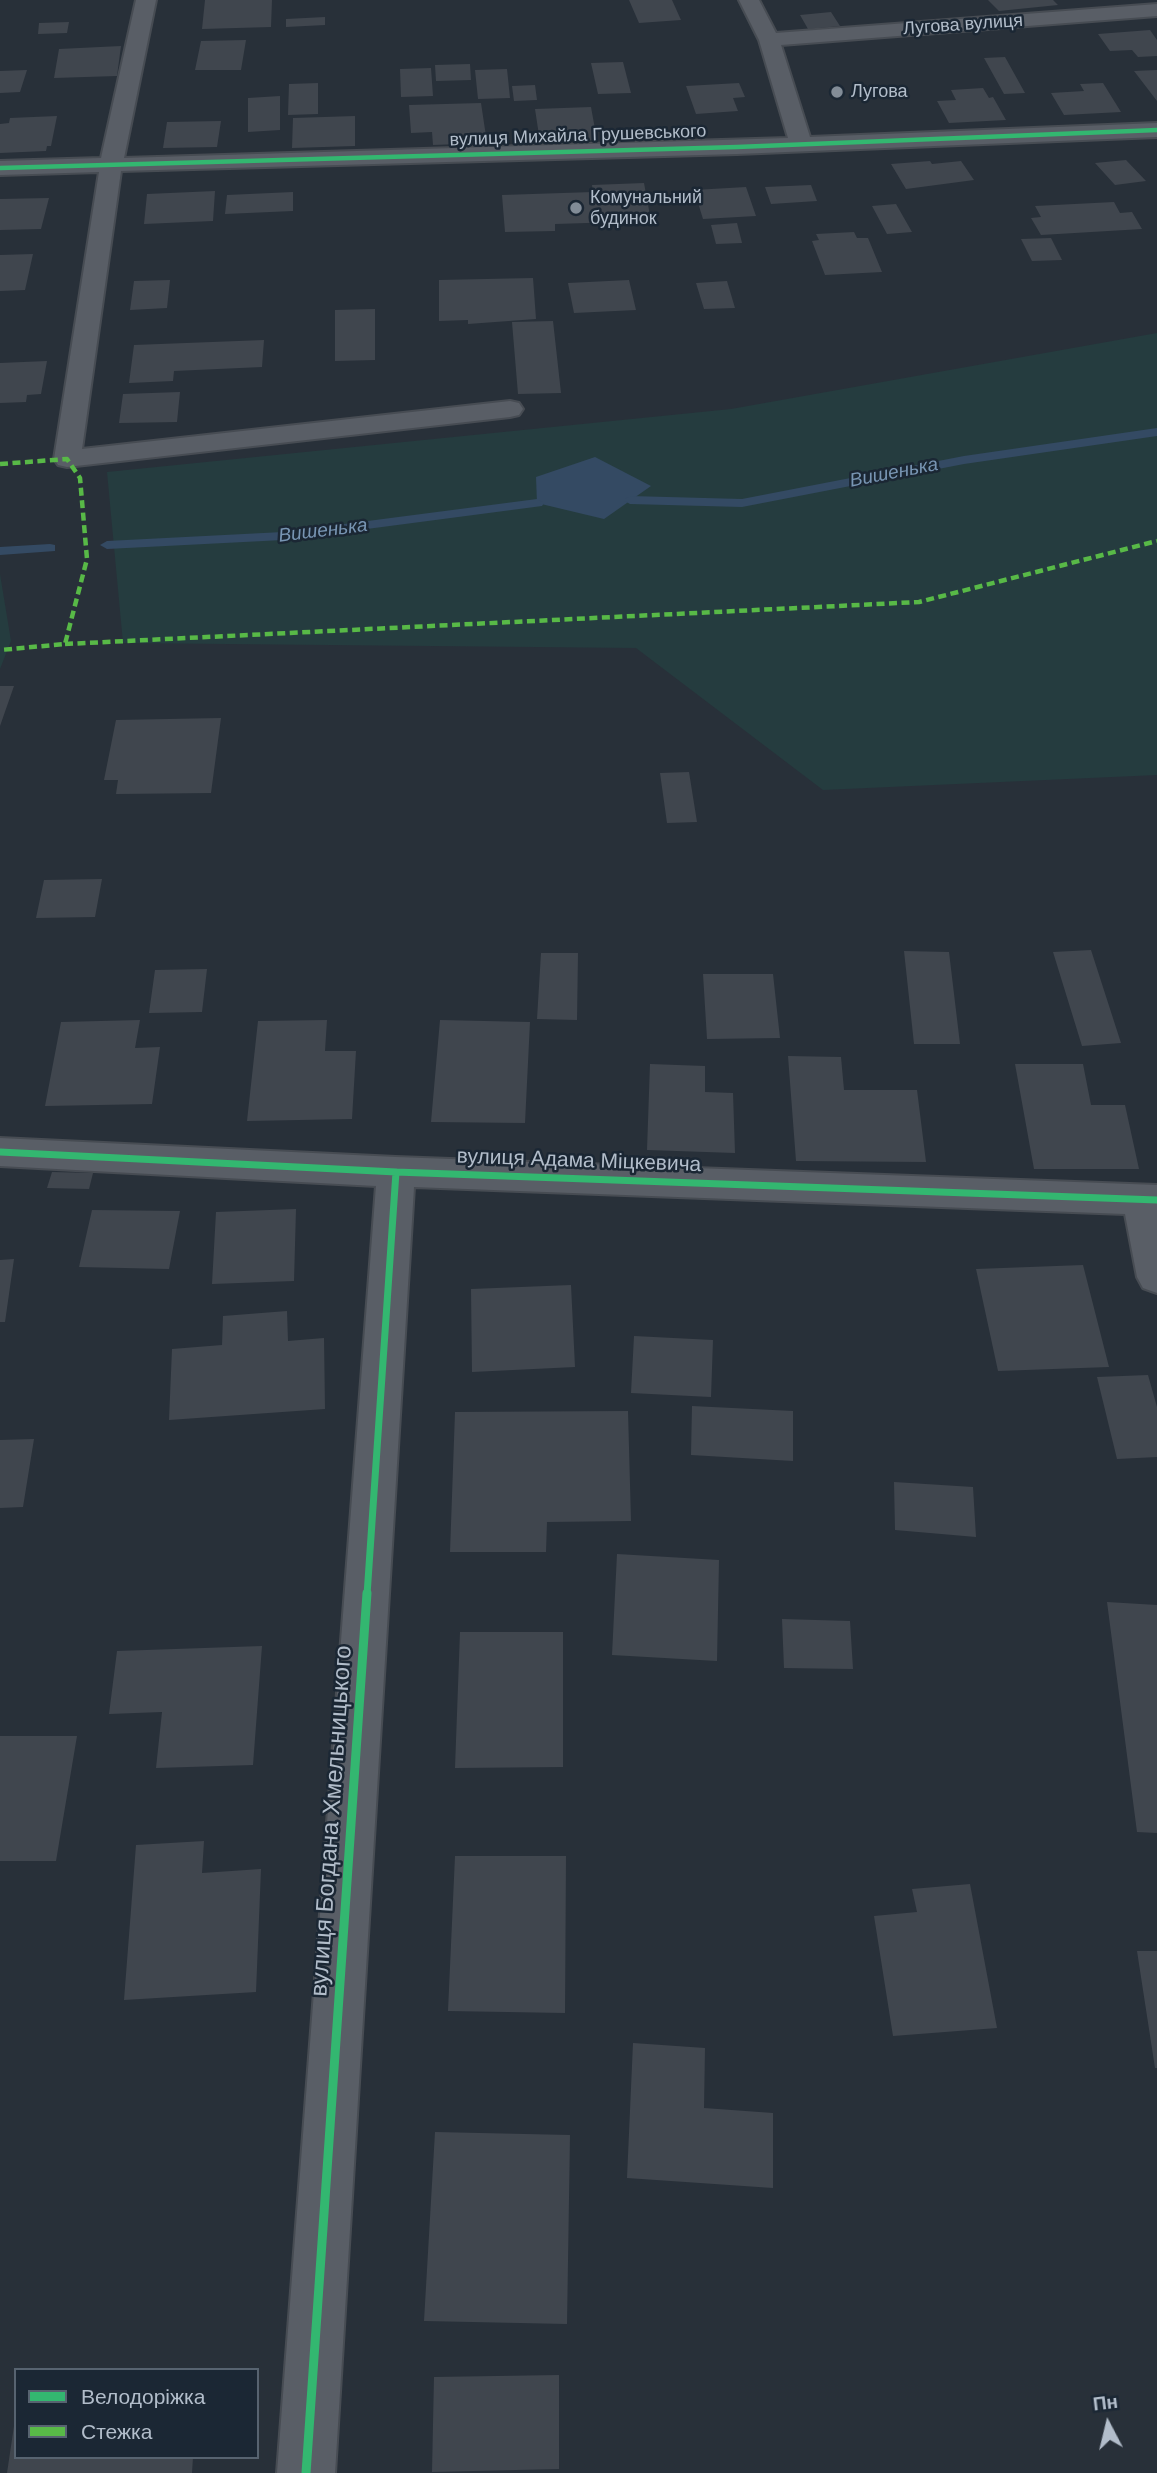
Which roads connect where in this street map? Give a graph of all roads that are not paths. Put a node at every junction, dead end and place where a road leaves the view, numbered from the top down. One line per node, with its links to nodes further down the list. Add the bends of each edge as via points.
1 (146, 0): 8 (street)
2 (749, 0): 5 (street)
3 (1147, 0): 4 (street, Лугова вулиця)
4 (1157, 10): 5 (street, Лугова вулиця)
5 (769, 40): 7 (street)
6 (1157, 130): 7 (street, вулиця Михайла Грушевського)
7 (801, 144): 8 (street, вулиця Михайла Грушевського)
8 (111, 165): 9 (street, вулиця Михайла Грушевського); 10 (street, via 67,459)
9 (0, 167)
10 (510, 409)
11 (0, 1152): 12 (street, вулиця Адама Міцкевича)
12 (396, 1172): 13 (street, вулиця Адама Міцкевича); 15 (street, вулиця Богдана Хмельницького)
13 (1149, 1200): 14 (street)
14 (1157, 1276)
15 (306, 2473)

